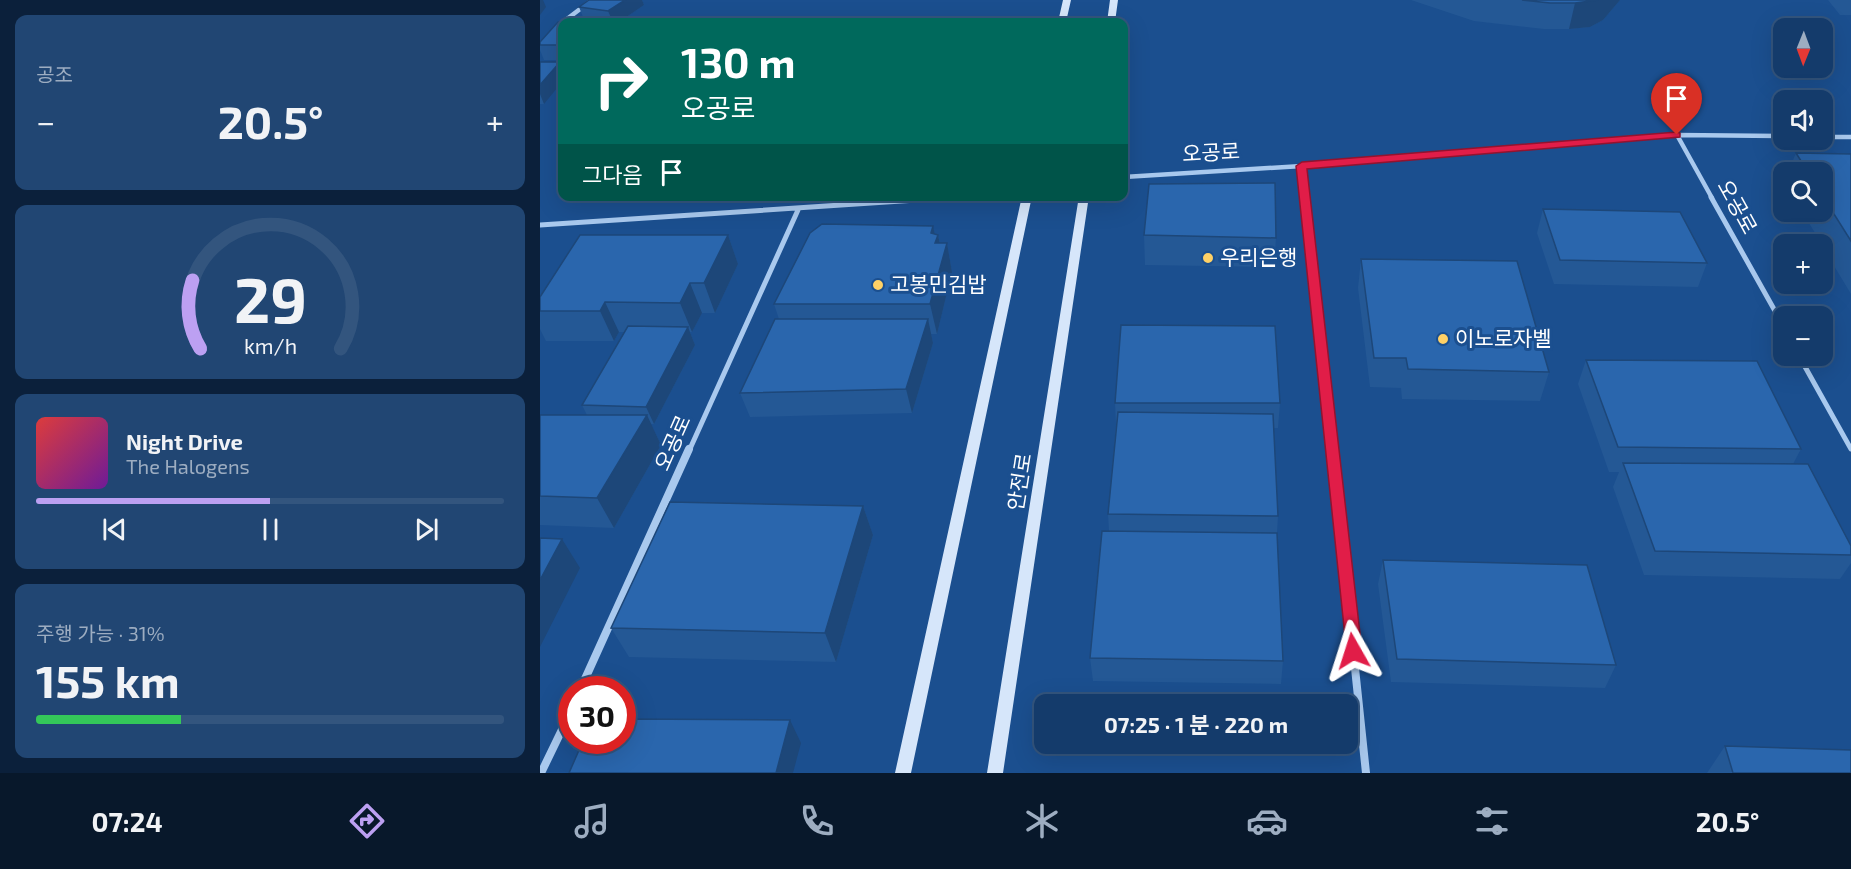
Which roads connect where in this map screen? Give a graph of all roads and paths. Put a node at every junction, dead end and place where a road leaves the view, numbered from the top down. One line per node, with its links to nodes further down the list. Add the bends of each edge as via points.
1 (592, 0): 4 (street)
2 (1067, 0): 5 (street)
3 (1114, 0): 6 (street)
4 (569, 18)
5 (1063, 18)
6 (1112, 18)
7 (558, 28): 8 (street)
8 (555, 31)
9 (1677, 135): 10 (street, 오공로); 13 (street, 오공로); 20 (street, 오공로)
10 (1773, 136)
11 (1833, 137): 12 (street)
12 (1851, 137)
13 (1302, 166): 14 (street, 오공로); 28 (street)
14 (1128, 177)
15 (912, 201): 18 (street)
16 (1026, 201): 26 (street)
17 (1083, 201): 27 (street, 안전로)
18 (798, 210): 19 (street); 23 (street, 오공로)
19 (540, 225)
20 (1773, 307)
21 (1805, 366): 22 (street)
22 (1851, 449)
23 (586, 676)
24 (558, 737): 25 (street)
25 (541, 773)
26 (903, 773)
27 (995, 773)
28 (1366, 773)

